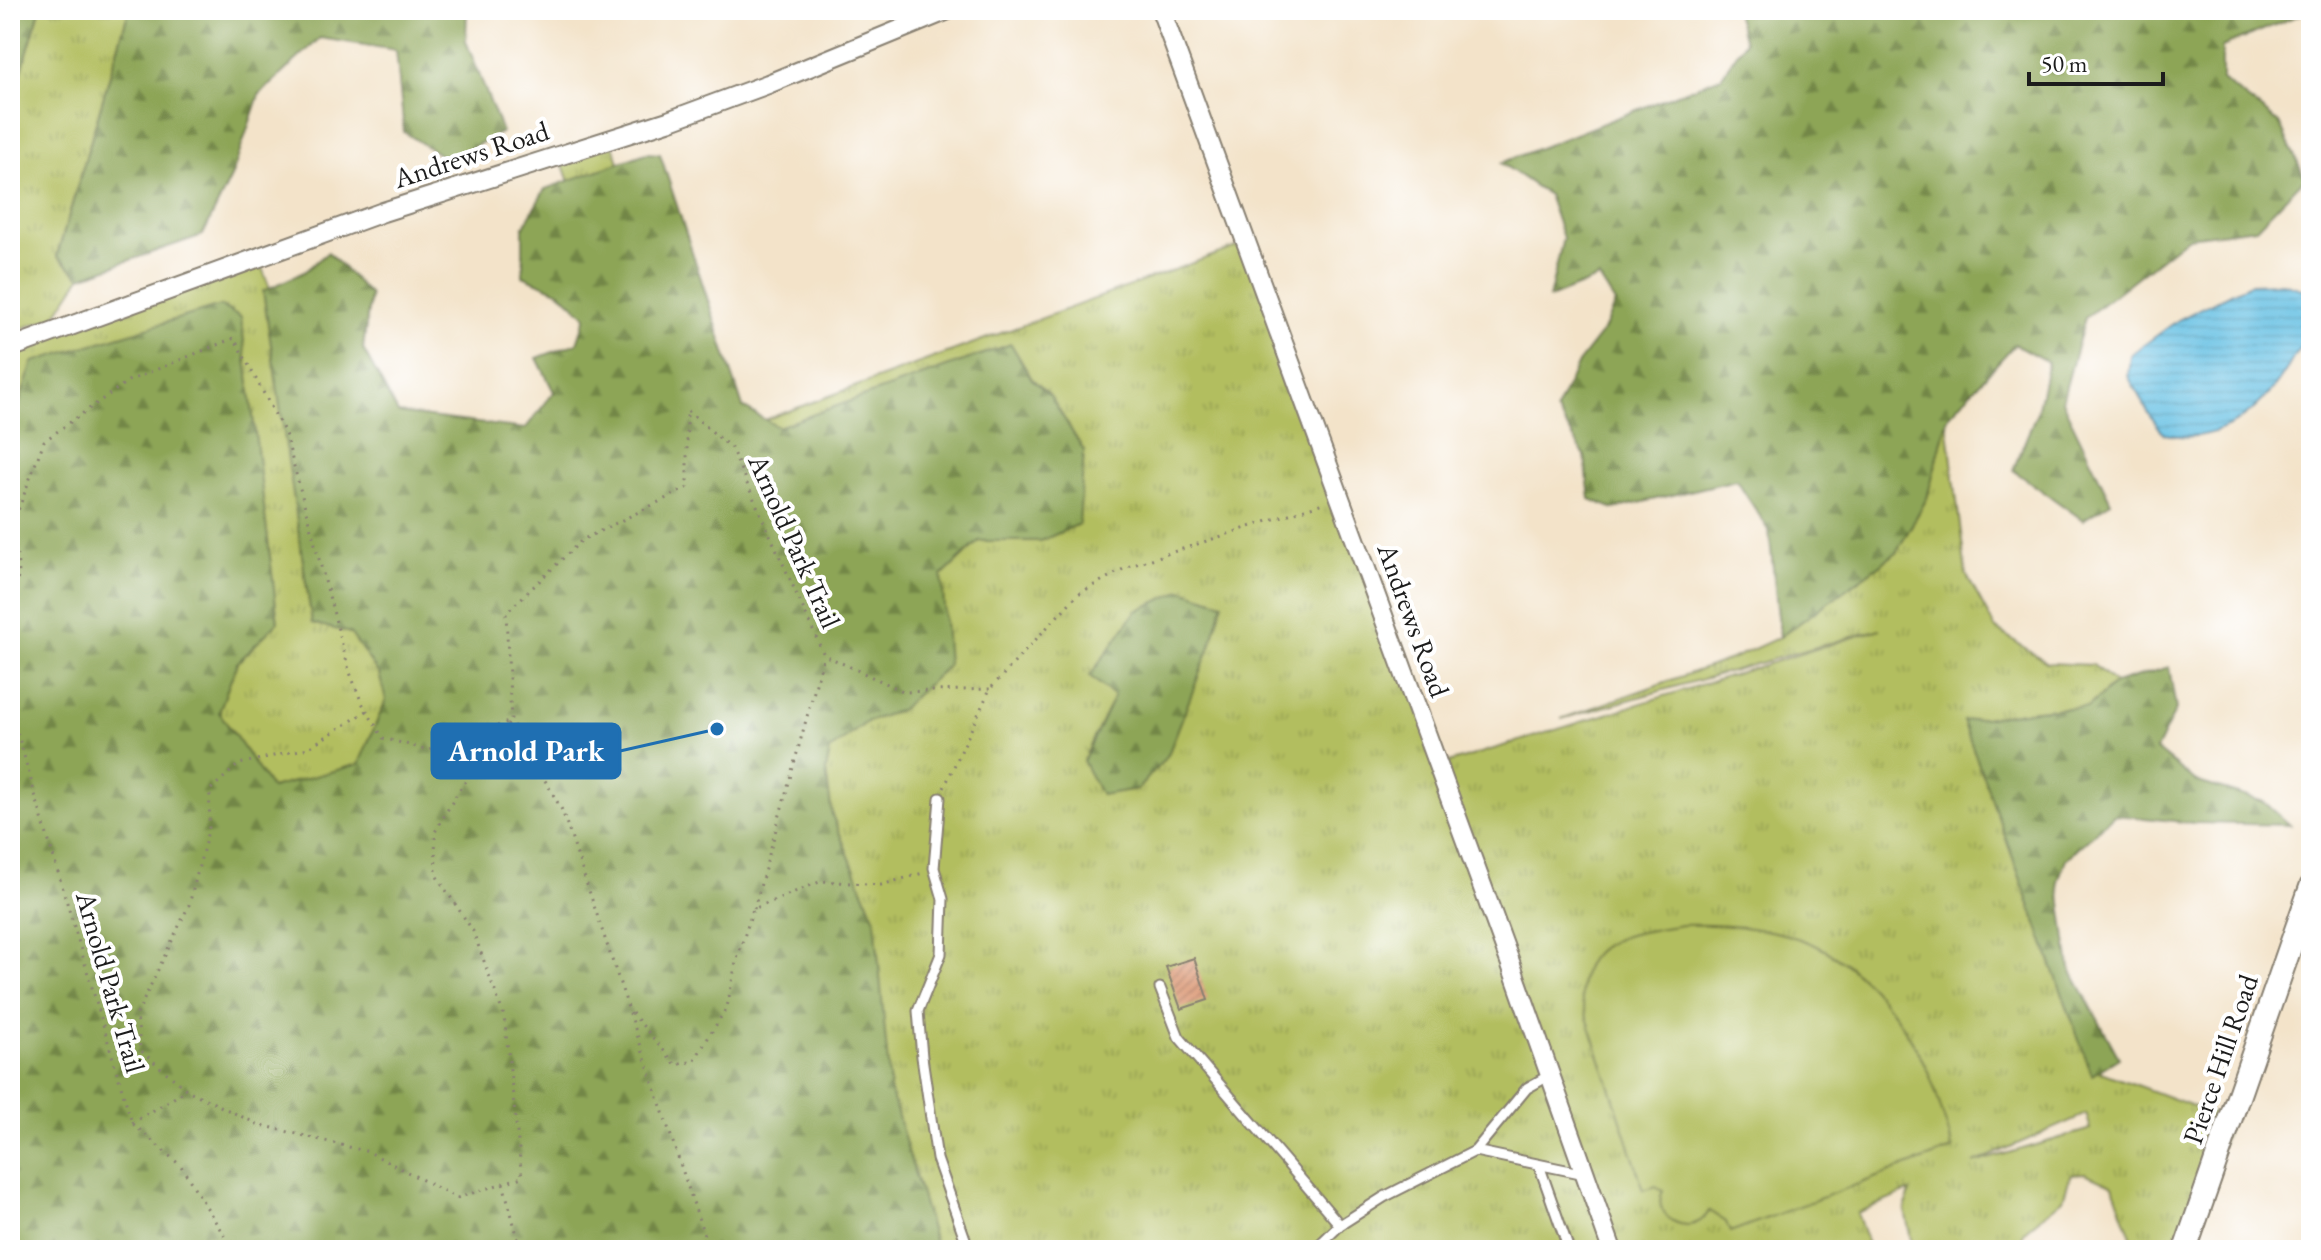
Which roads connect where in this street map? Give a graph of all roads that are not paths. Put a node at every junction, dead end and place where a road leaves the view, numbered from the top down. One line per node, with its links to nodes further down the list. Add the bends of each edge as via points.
1 (948, 10): 3 (street, Andrews Road, via 668,121 383,212)
2 (1161, 10): 7 (street, Andrews Road)
3 (10, 348)
4 (940, 798): 12 (lane, via 934,868 943,899 941,954 918,1011 937,1159)
5 (2311, 887): 16 (street, Pierce Hill Road)
6 (1160, 988): 11 (lane, via 1179,1037)
7 (1550, 1075): 8 (lane, via 1527,1088); 10 (street, Andrews Road)
8 (1475, 1151): 9 (lane); 11 (lane)
9 (1539, 1165): 10 (lane); 14 (lane)
10 (1585, 1174): 15 (street, Andrews Road)
11 (1340, 1225): 13 (lane)
12 (969, 1250)
13 (1314, 1250)
14 (1569, 1250)
15 (1612, 1250)
16 (2185, 1250)

